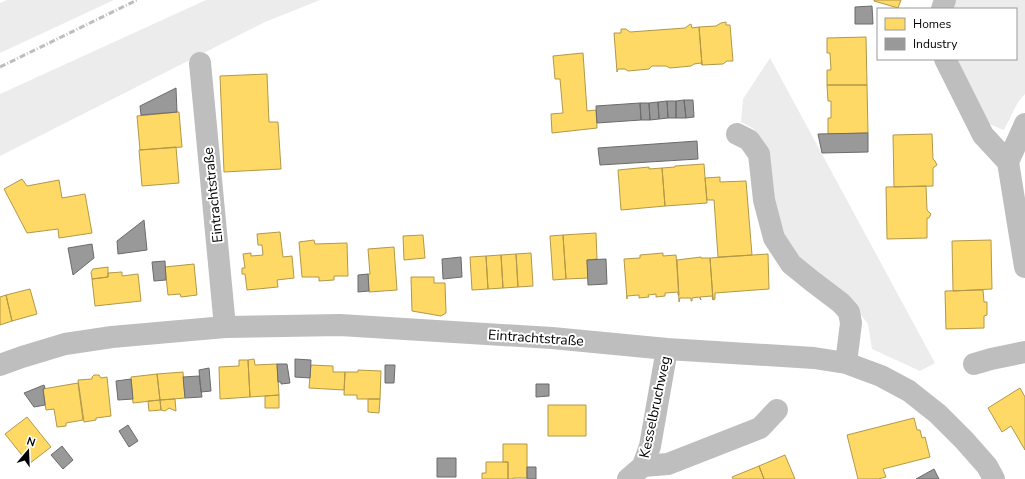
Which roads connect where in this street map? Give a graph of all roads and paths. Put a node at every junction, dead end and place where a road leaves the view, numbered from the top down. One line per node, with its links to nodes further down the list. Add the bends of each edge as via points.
1 (946, 60): 5 (street, via 983,135)
2 (200, 63): 7 (street, Eintrachtstraße)
3 (1025, 124): 5 (street)
4 (737, 134): 10 (street, via 749,140 758,154 764,200 774,238 792,264 849,312 851,323)
5 (1008, 162): 6 (street)
6 (1025, 267)
7 (225, 327): 8 (street, Eintrachtstraße, via 340,325 552,338); 12 (street, Eintrachtstraße, via 65,344)
8 (667, 349): 10 (street, Eintrachtstraße, via 790,356); 14 (street, Kesselbruchweg, via 650,446)
9 (1025, 352): 11 (street)
10 (846, 363): 15 (street, Eintrachtstraße, via 881,376 909,391 938,414 964,440 987,466)
11 (974, 364)
12 (0, 365)
13 (776, 410): 14 (street, Kesselbruchweg, via 760,428 668,464)
14 (635, 472)
15 (994, 479)

